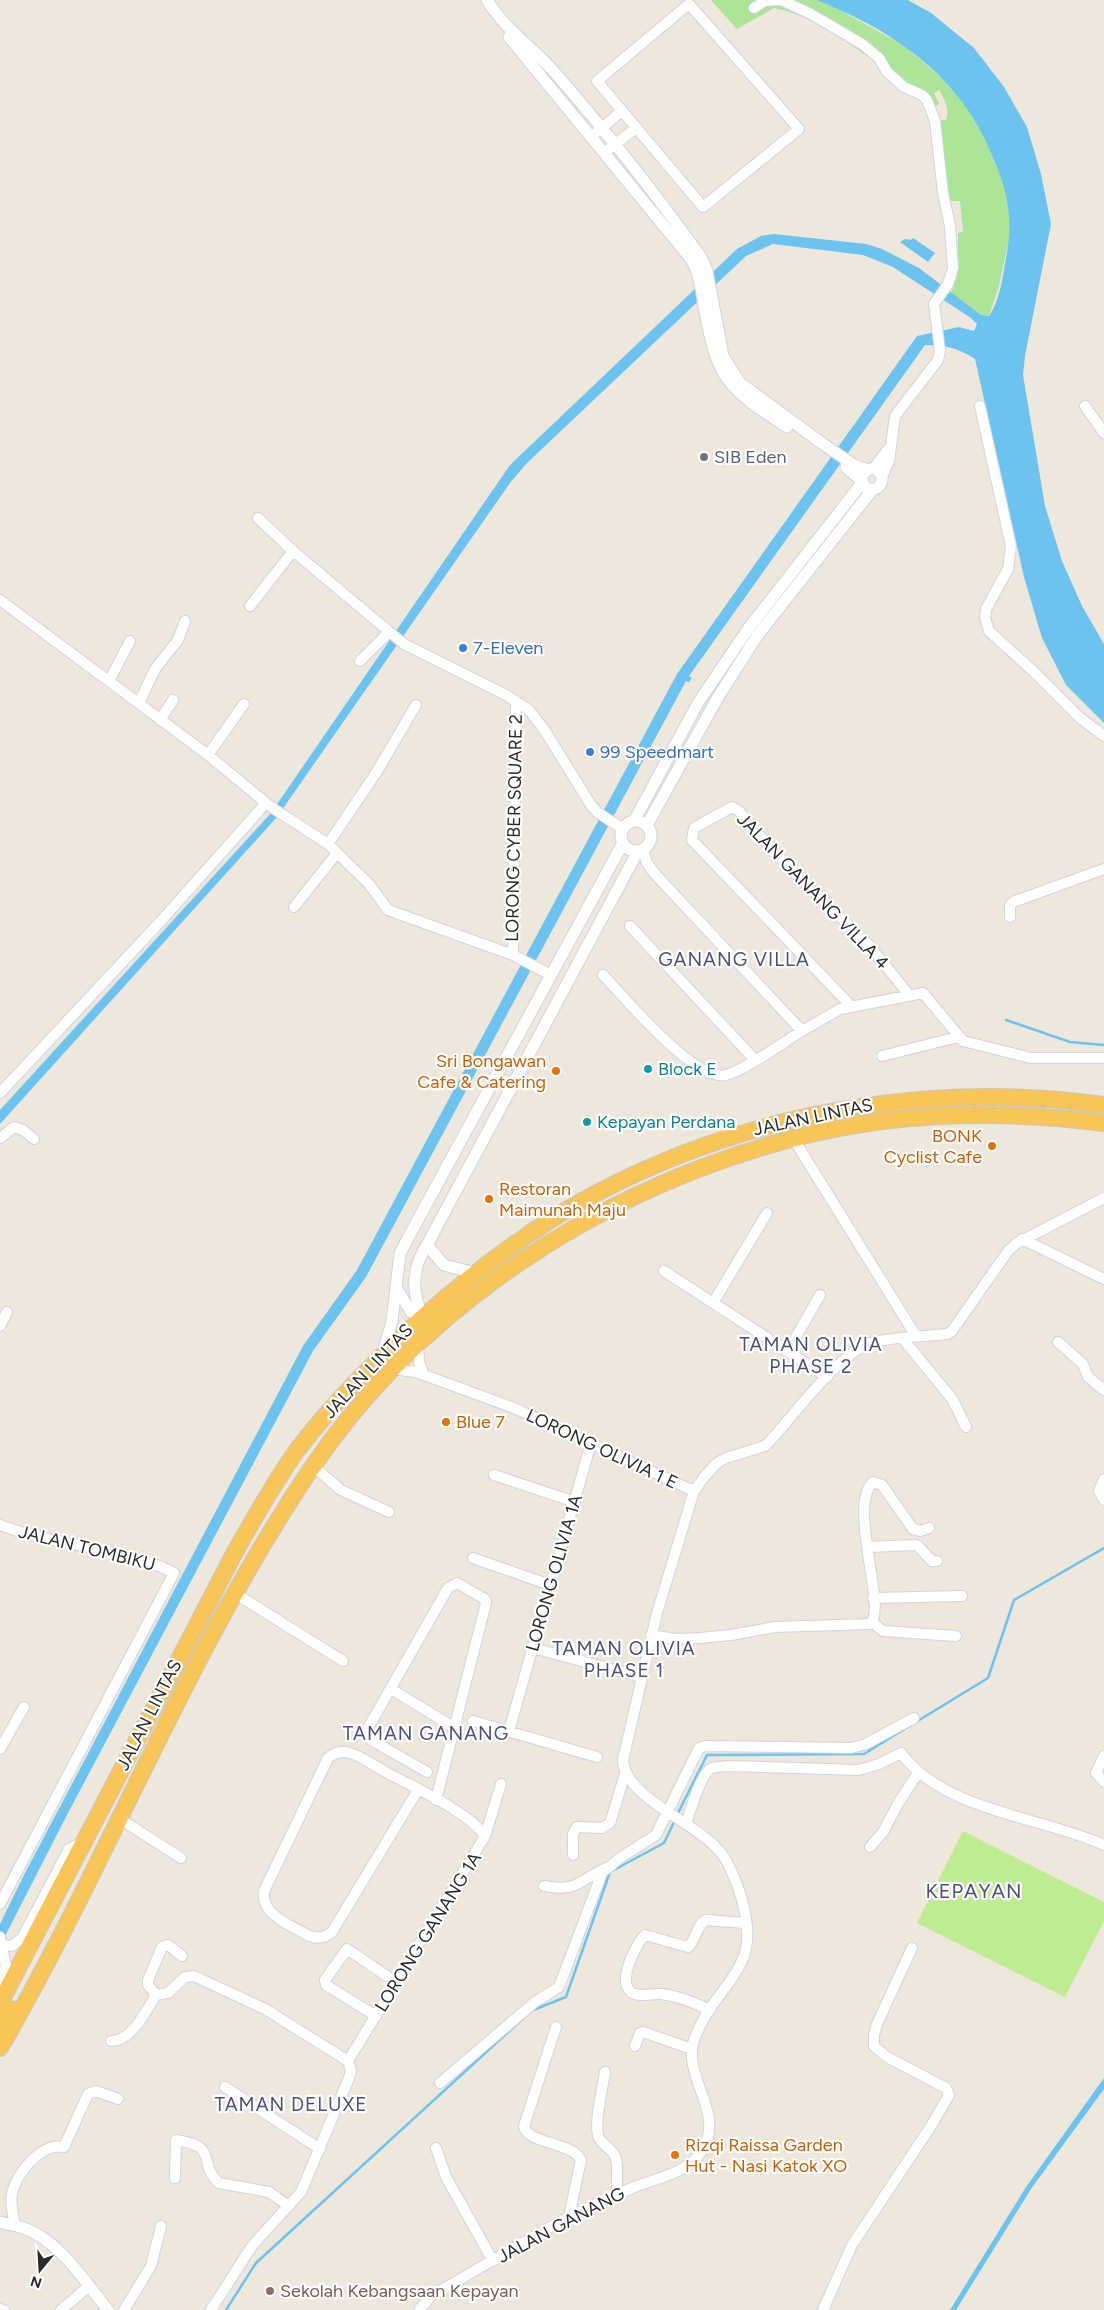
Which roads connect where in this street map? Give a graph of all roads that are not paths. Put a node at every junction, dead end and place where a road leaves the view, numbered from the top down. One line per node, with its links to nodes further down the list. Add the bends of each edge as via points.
1 (488, 0): 3 (street)
2 (754, 8): 15 (street, via 765,1 781,0 862,44 904,87 927,100 934,121 953,268 934,310 939,346 937,361 895,416 889,461)
3 (498, 17): 5 (street, via 543,59); 7 (street, via 509,38)
4 (622, 111): 5 (street); 6 (street); 6 (street, via 597,81 690,4 799,129 703,207)
5 (602, 127): 7 (street); 8 (street)
6 (636, 128): 8 (street)
7 (591, 137): 9 (street)
8 (616, 144): 9 (street); 10 (street, via 702,259)
9 (604, 153): 10 (street)
10 (703, 273): 14 (street, via 723,356 740,383)
11 (980, 406): 33 (street, via 1011,546 1008,569 986,609 989,631 1079,717)
12 (1085, 406): 13 (street)
13 (1104, 433)
14 (853, 468): 15 (street); 16 (street)
15 (874, 472): 16 (street, via 863,474); 17 (street, via 879,486)
16 (862, 482): 17 (street); 36 (street, via 748,629 698,703)
17 (873, 490): 37 (street, via 757,636 709,712)
18 (258, 518): 19 (street)
19 (293, 552): 21 (street); 23 (street)
20 (0, 600): 26 (street)
21 (250, 606)
22 (185, 621): 29 (street, via 178,640 155,670)
23 (391, 634): 25 (street); 28 (street, via 404,644)
24 (130, 641): 26 (street)
25 (360, 661)
26 (109, 681): 29 (street)
27 (173, 700): 32 (street)
28 (516, 701): 38 (street, via 545,731 597,812); 47 (street, LORONG CYBER SQUARE 2)
29 (139, 703): 32 (street)
30 (244, 704): 34 (street)
31 (416, 705): 40 (street, via 376,773)
32 (160, 720): 34 (street)
33 (1104, 736)
34 (208, 755): 35 (street)
35 (269, 805): 40 (street); 57 (street)
36 (634, 821): 37 (street); 38 (street)
37 (647, 825): 41 (street, via 652,838)
38 (619, 826): 39 (street)
39 (623, 843): 41 (street, via 629,849); 48 (street)
40 (328, 844): 42 (street)
41 (641, 850): 52 (street, via 655,874); 68 (street)
42 (337, 853): 44 (street); 47 (street, via 369,884 388,910)
43 (1104, 869): 45 (street, via 1013,902)
44 (294, 907)
45 (1010, 917)
46 (630, 926): 56 (street)
47 (517, 957): 48 (street)
48 (551, 975): 72 (street, via 400,1254)
49 (603, 975): 56 (street, via 680,1054 701,1069 717,1076 730,1074)
50 (909, 995): 51 (street); 51 (street, JALAN GANANG VILLA 4, via 869,945 774,851 739,811 732,807 694,828 692,840); 53 (street, via 927,995)
51 (851, 1006): 52 (street, via 831,1013)
52 (802, 1031): 56 (street)
53 (958, 1037): 54 (street); 55 (street, via 970,1044 1027,1057)
54 (882, 1056)
55 (1104, 1058)
56 (755, 1060)
57 (0, 1093)
58 (1104, 1106): 59 (highway, JALAN LINTAS, via 1028,1098 961,1098)
59 (828, 1113): 61 (highway, via 835,1120); 70 (highway, JALAN LINTAS, via 717,1143 620,1183 584,1200 530,1233)
60 (1104, 1123): 61 (highway, JALAN LINTAS, via 1026,1116 961,1115 897,1120)
61 (835, 1130): 63 (highway, JALAN LINTAS)
62 (0, 1138): 64 (street, via 14,1127)
63 (793, 1138): 78 (highway, JALAN LINTAS, via 679,1177 573,1228 487,1286); 79 (street)
64 (34, 1139)
65 (1104, 1198): 67 (street)
66 (767, 1213): 74 (street)
67 (1022, 1239): 71 (street); 79 (street, via 1008,1251 952,1331)
68 (427, 1245): 70 (street, via 444,1265); 76 (street, via 415,1275 416,1300)
69 (664, 1271): 74 (street)
70 (476, 1273): 76 (highway, JALAN LINTAS)
71 (1104, 1279)
72 (397, 1289): 76 (street, via 411,1312); 84 (street)
73 (820, 1295): 83 (street)
74 (713, 1302): 83 (street)
75 (7, 1312): 77 (street)
76 (422, 1318): 78 (street); 84 (highway, JALAN LINTAS)
77 (0, 1326)
78 (434, 1330): 82 (highway, JALAN LINTAS)
79 (916, 1336): 80 (street)
80 (903, 1339): 87 (street, via 883,1340 860,1348); 90 (street, via 953,1400)
81 (1058, 1342): 88 (street, via 1083,1364 1088,1377)
82 (418, 1344): 85 (highway, JALAN LINTAS); 86 (street)
83 (788, 1351): 87 (street)
84 (383, 1353): 92 (highway, JALAN LINTAS)
85 (392, 1369): 86 (street, LORONG OLIVIA 1 E); 89 (highway, JALAN LINTAS)
86 (424, 1375): 91 (street, LORONG OLIVIA 1 E, via 514,1408)
87 (828, 1377): 96 (street, via 770,1442 717,1463)
88 (1104, 1390)
89 (346, 1423): 92 (highway, via 314,1453 305,1457); 93 (highway, JALAN LINTAS)
90 (966, 1427)
91 (591, 1443): 96 (street, LORONG OLIVIA 1 E); 98 (street, LORONG OLIVIA 1A)
92 (295, 1454): 135 (highway, JALAN LINTAS, via 254,1518)
93 (311, 1468): 99 (street, via 341,1490); 106 (highway, JALAN LINTAS)
94 (494, 1475): 98 (street)
95 (1104, 1479): 97 (street, via 1099,1491)
96 (694, 1491): 110 (street)
97 (1104, 1500)
98 (575, 1502): 105 (street, LORONG OLIVIA 1A)
99 (388, 1512)
100 (0, 1525): 142 (street, JALAN TOMBIKU, via 36,1538 146,1561 174,1573)
101 (929, 1528): 102 (street, via 913,1529 882,1485 873,1482 864,1506)
102 (868, 1547): 104 (street, via 917,1545 932,1561); 108 (street)
103 (473, 1558): 105 (street)
104 (937, 1561)
105 (550, 1585): 112 (street, LORONG OLIVIA 1A)
106 (236, 1594): 113 (street); 132 (highway, JALAN LINTAS)
107 (962, 1596): 108 (street)
108 (873, 1598): 109 (street)
109 (872, 1622): 110 (street, via 866,1625 774,1627 700,1638 675,1639); 111 (street, via 883,1631)
110 (651, 1635): 114 (street)
111 (956, 1636)
112 (533, 1648): 114 (street); 120 (street, LORONG OLIVIA 1A)
113 (343, 1661)
114 (641, 1676): 126 (street, via 624,1750)
115 (391, 1689): 119 (street); 119 (street, via 448,1588 454,1583 462,1584 486,1603); 124 (street, via 368,1728 369,1736)
116 (24, 1707): 121 (street)
117 (914, 1718): 131 (street, via 866,1744 851,1748 702,1747 695,1753)
118 (473, 1721): 120 (street)
119 (455, 1728): 130 (street)
120 (509, 1731): 123 (street)
121 (0, 1749)
122 (1104, 1756): 127 (street, via 1096,1772)
123 (597, 1757)
124 (427, 1772)
125 (918, 1773): 133 (street, via 901,1753 859,1770 712,1768 708,1770); 136 (street, via 944,1789 986,1806); 137 (street, via 884,1832)
126 (626, 1774): 131 (street, JALAN GANANG, via 635,1786); 138 (street, via 610,1822 602,1828 577,1827 573,1834)
127 (1104, 1782)
128 (501, 1784): 134 (street)
129 (418, 1790): 129 (street, LORONG GANANG 1A, via 351,1753 338,1752 328,1758 264,1891 264,1902 269,1911 309,1936 321,1938 332,1932); 130 (street, LORONG GANANG 1A)
130 (436, 1800): 134 (street, LORONG GANANG 1A, via 477,1825)
131 (667, 1812): 133 (street, JALAN GANANG); 140 (street, via 654,1837)
132 (120, 1819): 139 (street); 152 (highway, JALAN LINTAS)
133 (684, 1823): 143 (street, JALAN GANANG, via 715,1844 724,1855 737,1886)
134 (486, 1836): 148 (street, LORONG GANANG 1A)
135 (83, 1842): 144 (street, via 69,1849 22,1938 12,1946); 150 (highway, JALAN LINTAS)
136 (1104, 1845)
137 (870, 1847)
138 (572, 1855)
139 (181, 1858)
140 (607, 1868): 141 (street, via 568,1888); 162 (street, via 599,1880 559,1987 535,2002)
141 (544, 1886)
142 (0, 1904)
143 (746, 1923): 151 (street, JALAN GANANG, via 744,1957); 151 (street, via 706,1920 688,1947 646,1936 631,1958 627,1987 631,1992 670,1995)
144 (1, 1941): 147 (street, via 6,1966)
145 (912, 1948): 182 (street, via 877,2024 874,2046 887,2057 946,2088 949,2095 852,2245)
146 (182, 1956): 149 (street, via 168,1945 162,1947 148,1980)
147 (0, 1983)
148 (397, 1983): 153 (street, LORONG GANANG 1A); 153 (street, via 347,1949 325,1980 326,1985)
149 (156, 1995): 156 (street, via 131,2031 122,2039); 160 (street, via 168,1993 185,1976 194,1976 265,2009)
150 (0, 2003)
151 (710, 2010): 159 (street, JALAN GANANG, via 701,2022)
152 (21, 2011): 154 (highway, via 10,2009); 158 (highway, JALAN LINTAS)
153 (376, 2016): 160 (street, LORONG GANANG 1A)
154 (0, 2023)
155 (556, 2027): 170 (street, via 524,2126 528,2134 573,2152 581,2160)
156 (111, 2041)
157 (635, 2046): 159 (street, via 643,2032)
158 (0, 2048)
159 (692, 2048): 168 (street, JALAN GANANG, via 709,2118 703,2149 694,2160 678,2170)
160 (348, 2061): 166 (street, via 351,2071)
161 (605, 2072): 168 (street, via 597,2130 601,2141 611,2148 615,2156)
162 (440, 2083)
163 (225, 2087): 166 (street)
164 (118, 2099): 171 (street, via 96,2091 88,2094 64,2147 52,2146 23,2172 12,2193)
165 (436, 2148): 173 (street, via 446,2178)
166 (320, 2149): 169 (street, via 301,2192)
167 (175, 2178): 169 (street, via 176,2140 190,2142 202,2149 212,2175 219,2183 269,2192)
168 (618, 2193): 170 (street, JALAN GANANG)
169 (288, 2206): 180 (street, via 252,2246)
170 (569, 2217): 173 (street, JALAN GANANG)
171 (6, 2224): 174 (street, via 32,2231 45,2240)
172 (161, 2226): 179 (street, via 151,2266)
173 (493, 2262): 181 (street, JALAN GANANG, via 431,2296)
174 (89, 2286): 177 (street); 178 (street)
175 (0, 2309): 176 (street)
176 (4, 2310)
177 (61, 2310)
178 (108, 2310)
179 (124, 2310)
180 (211, 2310)
181 (419, 2310)
182 (823, 2310)

